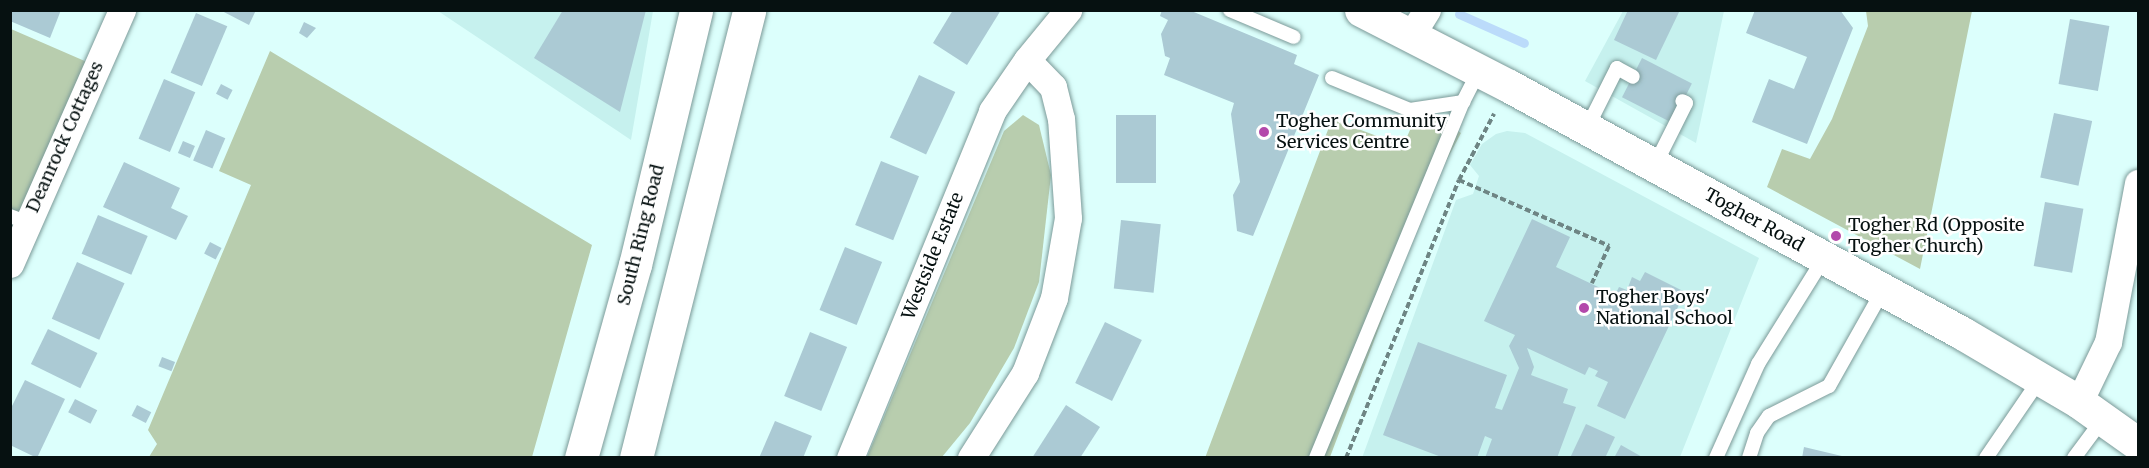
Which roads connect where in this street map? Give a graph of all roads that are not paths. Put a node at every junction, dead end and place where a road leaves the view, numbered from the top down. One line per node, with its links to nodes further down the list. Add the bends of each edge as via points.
1 (122, 10): 18 (street, Deanrock Cottages)
2 (696, 10): 25 (main road, South Ring Road, via 635,265)
3 (749, 10): 26 (main road)
4 (1068, 10): 9 (street, Westside Estate)
5 (1361, 10): 7 (main road, Togher Road)
6 (1231, 11): 8 (lane)
7 (1418, 24): 10 (main road, Togher Road)
8 (1294, 37)
9 (1028, 60): 27 (street, Westside Estate, via 992,111); 28 (street, via 1053,87 1061,119 1068,218 1054,298 1025,373)
10 (1479, 71): 14 (lane); 15 (main road, Togher Road)
11 (1633, 77): 15 (lane, via 1617,68)
12 (1332, 78): 14 (lane, via 1410,110)
13 (1682, 101): 16 (lane, via 1686,103)
14 (1463, 102): 29 (lane)
15 (1587, 128): 16 (main road, Togher Road)
16 (1655, 165): 19 (main road, Togher Road)
17 (2139, 183): 23 (street)
18 (19, 219): 20 (street, Deanrock Cottages)
19 (1824, 258): 21 (main road, Togher Road); 30 (lane, via 1758,364)
20 (10, 264)
21 (1883, 290): 22 (main road, Togher Road); 31 (lane, via 1829,386 1769,416 1757,433)
22 (2040, 379): 23 (main road, Togher Road); 32 (lane)
23 (2091, 410): 24 (main road, Togher Road); 33 (lane)
24 (2139, 444)
25 (581, 458)
26 (636, 458)
27 (850, 458)
28 (970, 458)
29 (1316, 458)
30 (1716, 458)
31 (1749, 458)
32 (1986, 458)
33 (2074, 458)

